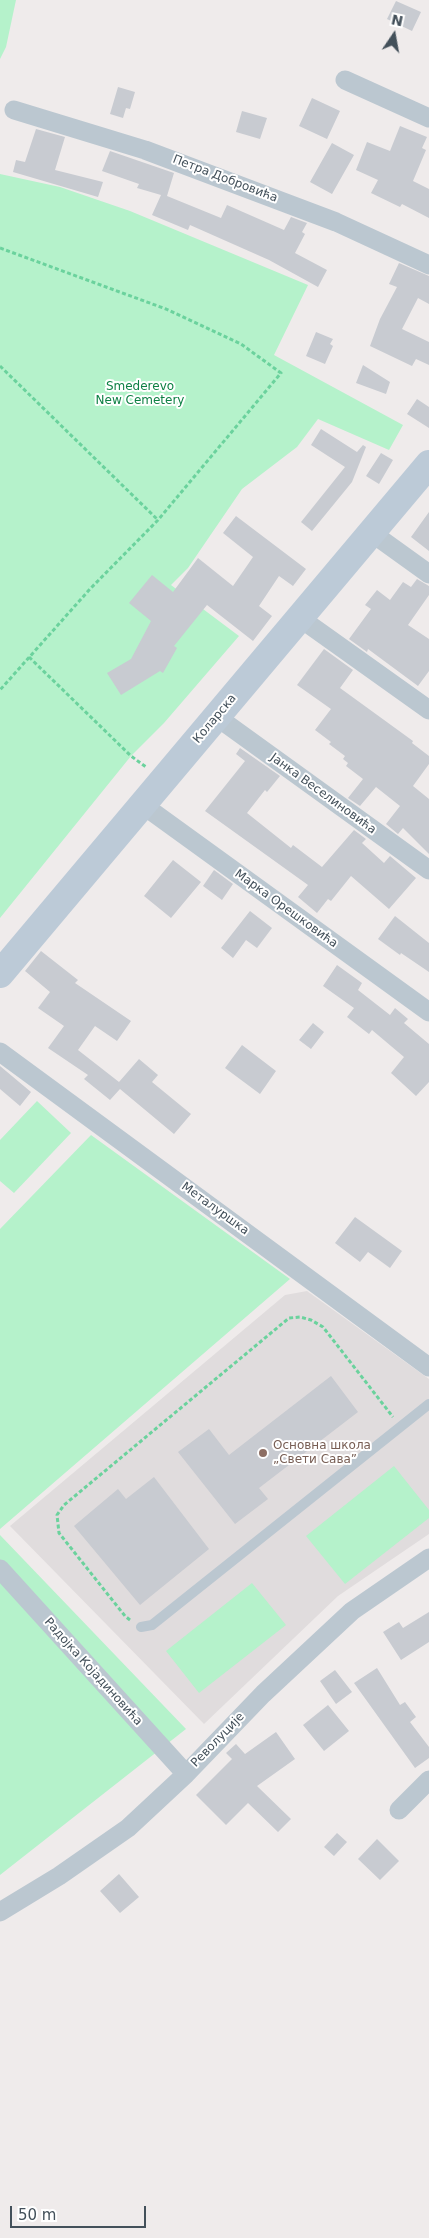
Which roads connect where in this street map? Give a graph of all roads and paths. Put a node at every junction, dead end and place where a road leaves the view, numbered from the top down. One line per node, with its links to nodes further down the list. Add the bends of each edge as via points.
1 (345, 80): 3 (street)
2 (14, 110): 5 (street, Петра Добровића, via 145,150 336,222)
3 (429, 118)
4 (0, 248): 8 (path, via 166,309 241,344 281,373)
5 (429, 265)
6 (0, 366): 8 (path)
7 (429, 464): 9 (main road, Коларска)
8 (158, 520): 12 (path)
9 (372, 533): 10 (street); 11 (main road, Коларска)
10 (429, 574)
11 (300, 618): 14 (street); 15 (main road, Коларска)
12 (30, 657): 13 (path); 16 (path, via 131,756)
13 (0, 690)
14 (429, 710)
15 (217, 717): 16 (main road, Коларска); 18 (street, Јанка Веселиновића)
16 (164, 781): 17 (main road, Коларска)
17 (143, 806): 19 (main road, Коларска); 20 (street, Марка Орешковића)
18 (429, 870)
19 (0, 974)
20 (429, 1012)
21 (0, 1052): 22 (street, Металуршка)
22 (429, 1367)
23 (429, 1404): 24 (lane)
24 (401, 1428): 27 (lane, via 152,1625); 27 (path, via 323,1327 300,1317 289,1318 64,1505 57,1515 59,1533 125,1616)
25 (429, 1558): 28 (street, Револуције, via 352,1611 263,1694)
26 (0, 1569): 28 (street, Радојка Којадиновића)
27 (141, 1627)
28 (186, 1774): 31 (street, Револуције, via 128,1828)
29 (429, 1780): 30 (street)
30 (399, 1810)
31 (0, 1912)

